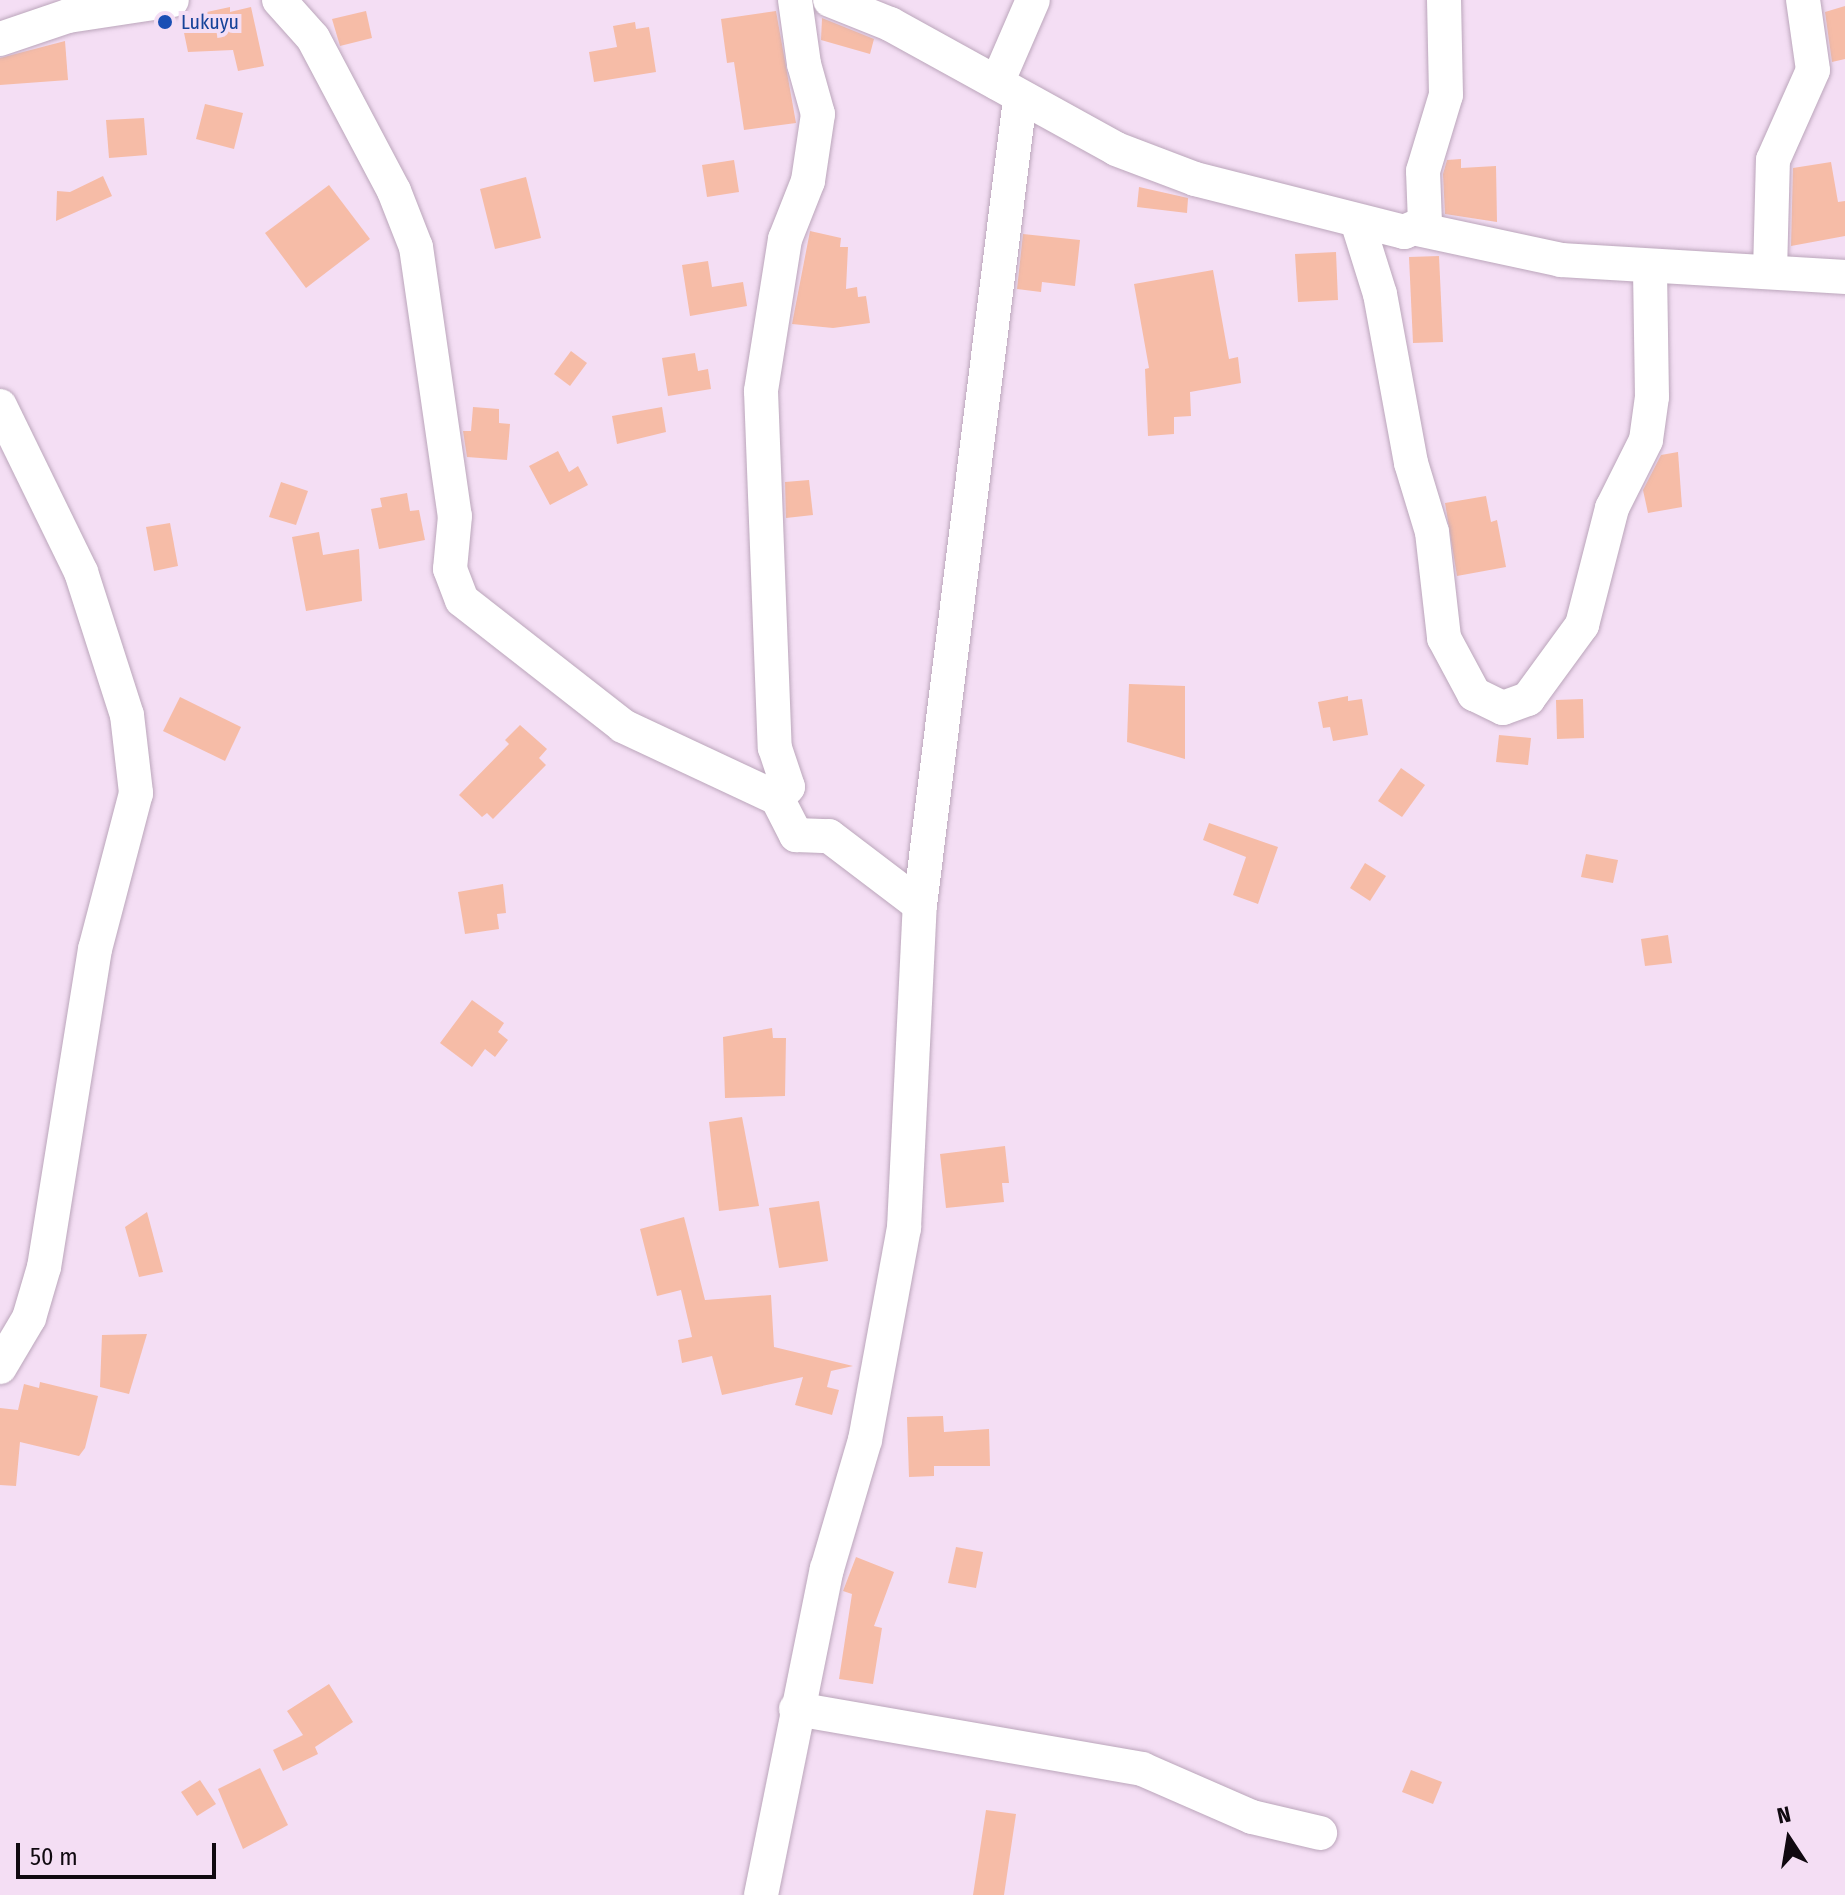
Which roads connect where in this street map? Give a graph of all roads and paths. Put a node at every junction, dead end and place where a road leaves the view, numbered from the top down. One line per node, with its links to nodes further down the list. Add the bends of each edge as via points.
1 (172, 0): 8 (street, via 68,16)
2 (279, 0): 16 (street, via 313,38 394,191 416,247 455,516 450,569 462,600 623,726)
3 (795, 0): 16 (street, via 818,114 808,181 785,239 761,391 774,733 788,787)
4 (830, 0): 9 (street, via 890,24)
5 (1033, 0): 9 (street)
6 (1444, 0): 11 (street, via 1446,95 1423,171 1425,223)
7 (1803, 0): 13 (street, via 1813,70 1773,160)
8 (0, 39)
9 (1009, 91): 10 (street, via 1116,149 1195,179); 17 (street)
10 (1358, 224): 11 (street); 12 (street, via 1380,294 1411,463 1432,532 1444,638 1474,694 1503,708 1528,699 1582,625 1619,489 1646,440 1652,397)
11 (1417, 229): 12 (street, via 1464,236 1513,253)
12 (1650, 266): 13 (street)
13 (1770, 272): 14 (street)
14 (1845, 277)
15 (0, 406): 18 (street, via 81,572 127,715 136,793 95,949 44,1267 29,1318)
16 (777, 798): 17 (street, via 796,835 829,836)
17 (920, 905): 19 (street, via 904,1228 865,1440 827,1569)
18 (0, 1367)
19 (796, 1709): 20 (street, via 1142,1769 1252,1817); 21 (street)
20 (1320, 1833)
21 (761, 1895)

